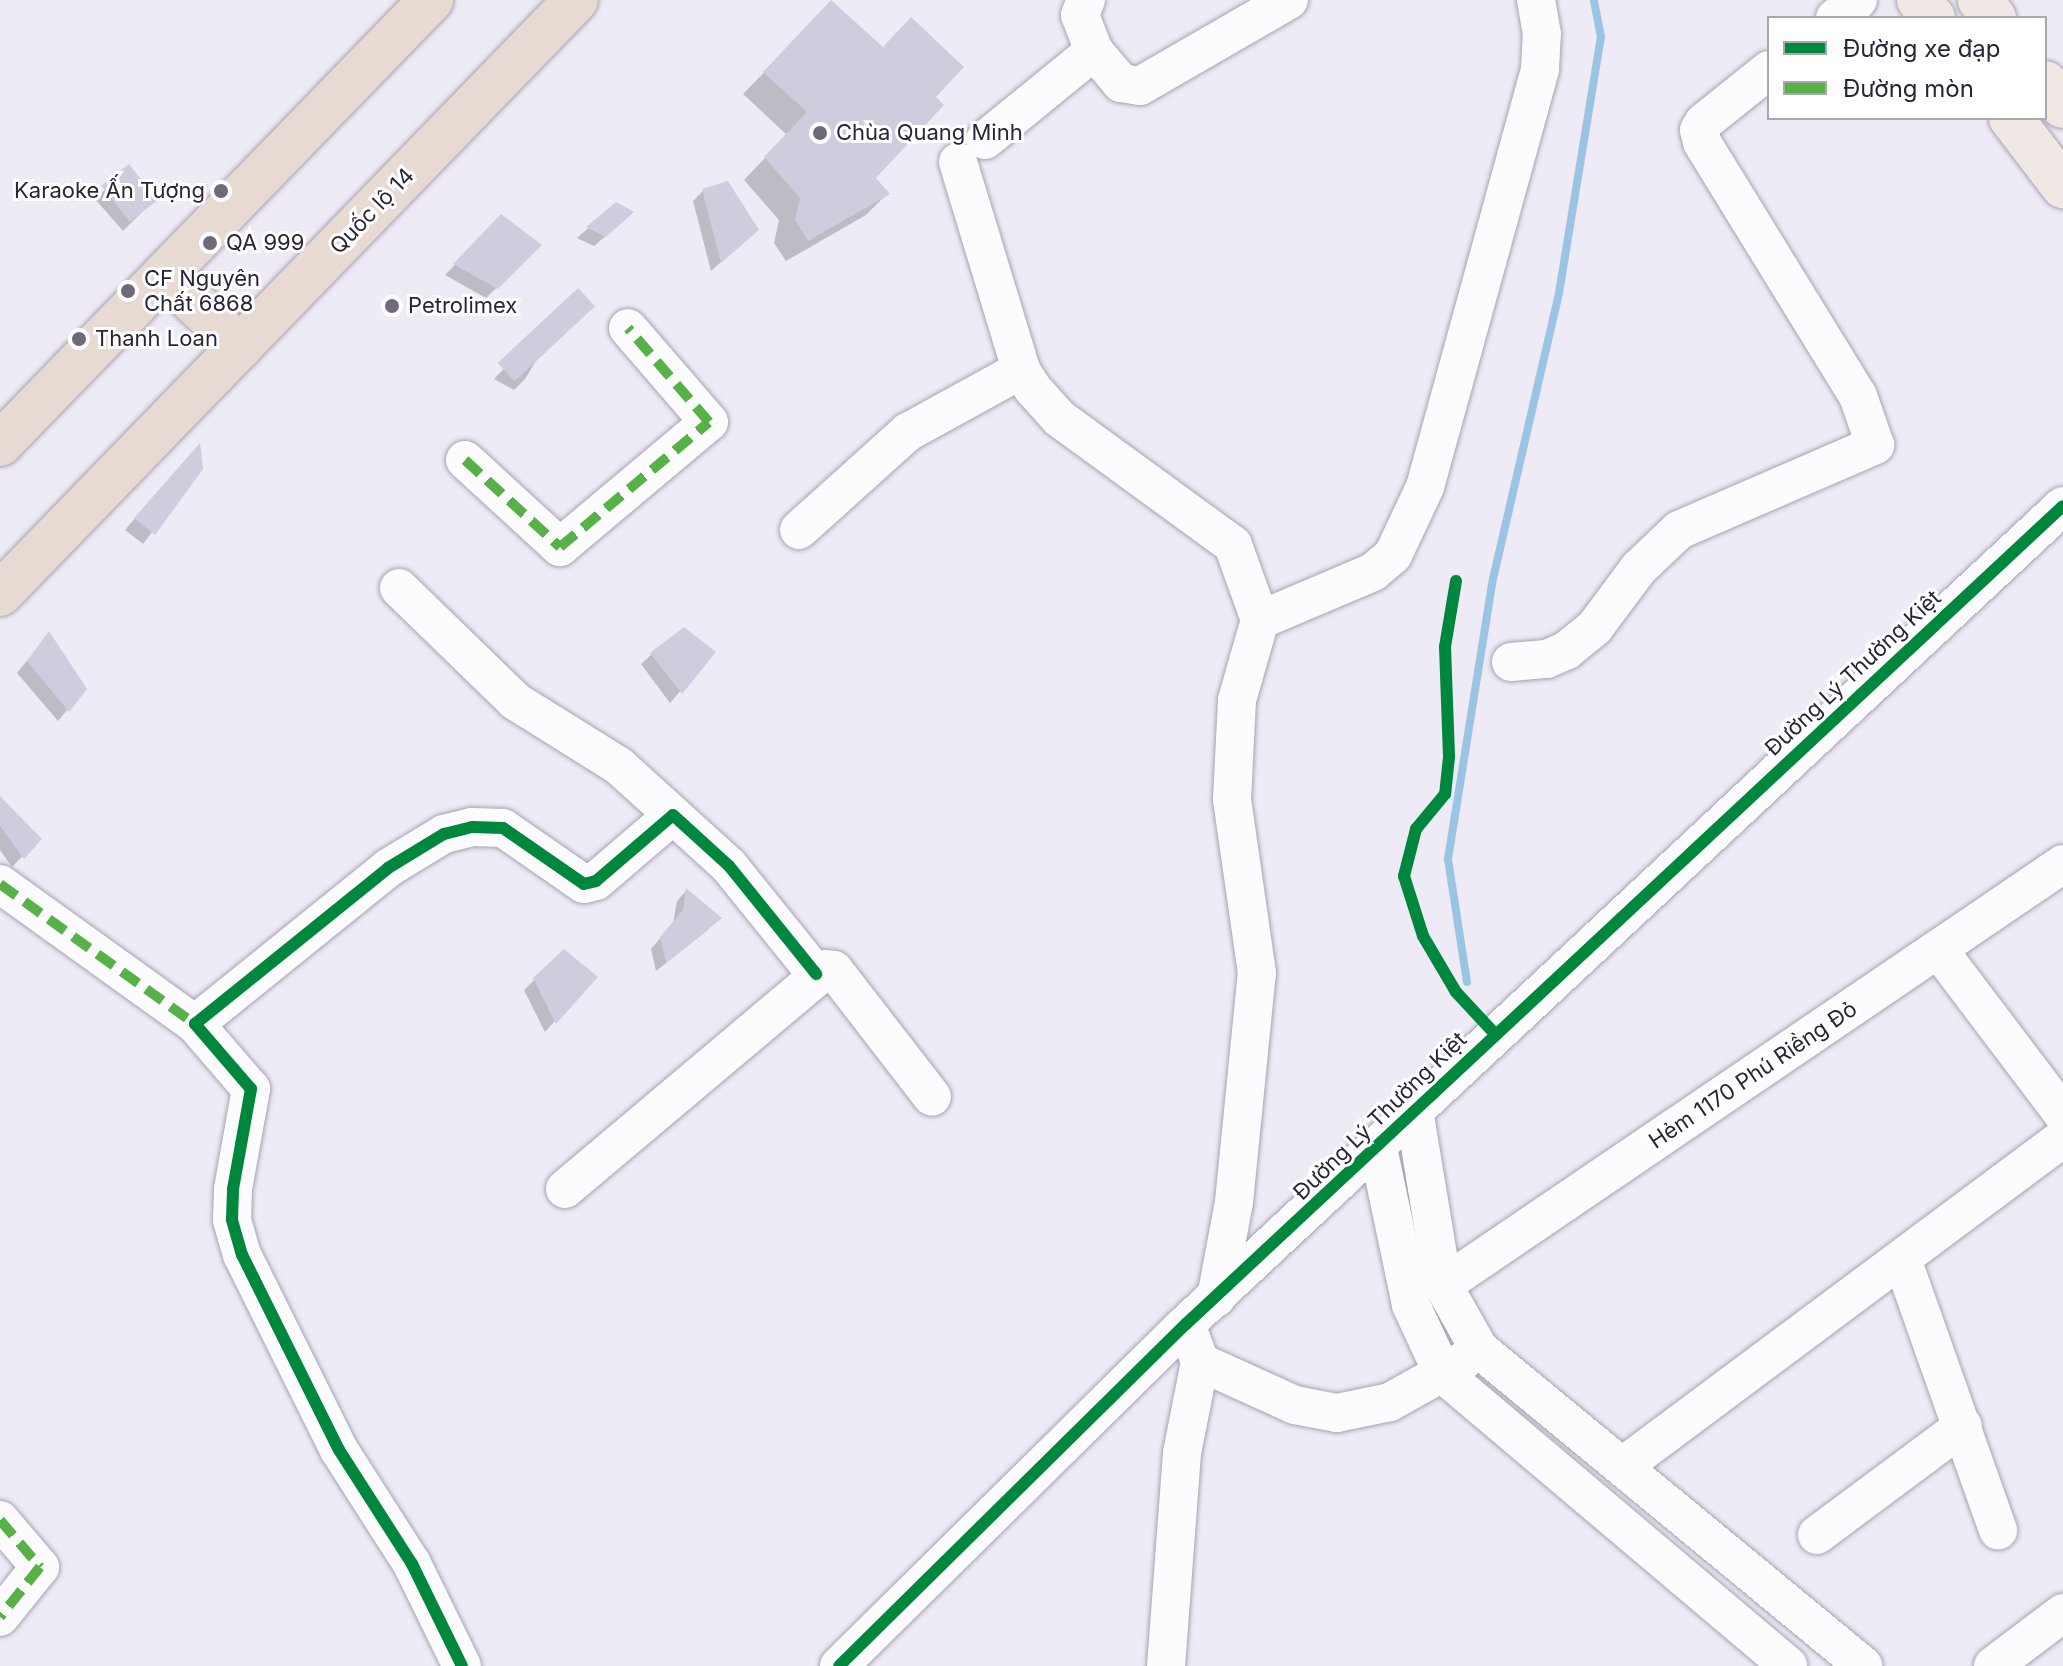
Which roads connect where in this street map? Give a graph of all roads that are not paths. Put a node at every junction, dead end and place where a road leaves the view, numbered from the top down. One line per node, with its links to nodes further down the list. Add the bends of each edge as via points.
1 (431, 0): 18 (highway)
2 (576, 0): 20 (highway, Quốc lộ 14)
3 (1086, 0): 12 (street, via 1080,15)
4 (1289, 0): 12 (street, via 1140,86 1121,83)
5 (1536, 0): 28 (street, via 1542,34 1540,69 1425,487 1393,555 1373,572)
6 (1858, 0): 9 (street)
7 (1919, 0): 10 (main road)
8 (1980, 0): 11 (main road)
9 (1838, 16)
10 (1931, 16)
11 (1992, 16)
12 (1094, 51): 21 (street, via 971,151)
13 (1767, 72): 29 (street, via 1704,122 1699,130 1702,142 1858,396 1875,445 1679,530 1639,568 1595,627 1567,650 1547,659)
14 (2047, 86): 15 (main road)
15 (2063, 106)
16 (2013, 120): 17 (main road)
17 (2063, 186)
18 (165, 274): 20 (highway); 22 (highway)
19 (628, 328): 23 (street, via 709,422 560,547)
20 (240, 347): 27 (highway, Quốc lộ 14)
21 (1021, 370): 25 (street, via 908,432); 28 (street, via 1059,418 1233,545)
22 (0, 444)
23 (465, 460)
24 (2063, 506): 37 (street, Đường Lý Thường Kiệt)
25 (799, 530)
26 (399, 588): 30 (street, via 515,701 619,766)
27 (0, 594)
28 (1260, 620): 44 (street, via 1237,700 1232,799 1257,973 1234,1202)
29 (1511, 662)
30 (673, 815): 34 (street, via 749,888); 35 (street, via 596,881 584,884 503,828 472,827 444,834 388,868)
31 (2063, 864): 33 (street, Hẻm 1170 Phú Riềng Đỏ)
32 (0, 884): 35 (street)
33 (1938, 949): 38 (street); 43 (street, Hẻm 1170 Phú Riềng Đỏ)
34 (816, 974): 36 (street, via 834,970); 41 (street)
35 (195, 1024): 56 (street, via 251,1089 233,1189 232,1219 242,1255 339,1450 412,1564)
36 (932, 1097)
37 (1414, 1110): 40 (street, Đường Lý Thường Kiệt); 43 (street)
38 (2063, 1114)
39 (2063, 1138): 42 (street)
40 (1378, 1148): 44 (street, Đường Lý Thường Kiệt); 48 (street, via 1411,1305)
41 (565, 1189)
42 (1902, 1259): 49 (street); 50 (street)
43 (1443, 1285): 46 (street)
44 (1216, 1298): 45 (street, Đường Lý Thường Kiệt)
45 (1186, 1324): 47 (street); 57 (street, Đường Lý Thường Kiệt)
46 (1479, 1349): 48 (street); 50 (street)
47 (1200, 1362): 48 (street, via 1295,1405 1337,1413 1390,1402); 58 (street, via 1182,1453)
48 (1443, 1374): 59 (street)
49 (1963, 1426): 52 (street); 53 (street)
50 (1623, 1466): 60 (street)
51 (0, 1520): 55 (street, via 40,1567)
52 (1998, 1530)
53 (1817, 1535)
54 (2063, 1613): 61 (street)
55 (0, 1617)
56 (462, 1666)
57 (839, 1666)
58 (1166, 1666)
59 (1788, 1666)
60 (1863, 1666)
61 (1993, 1666)

